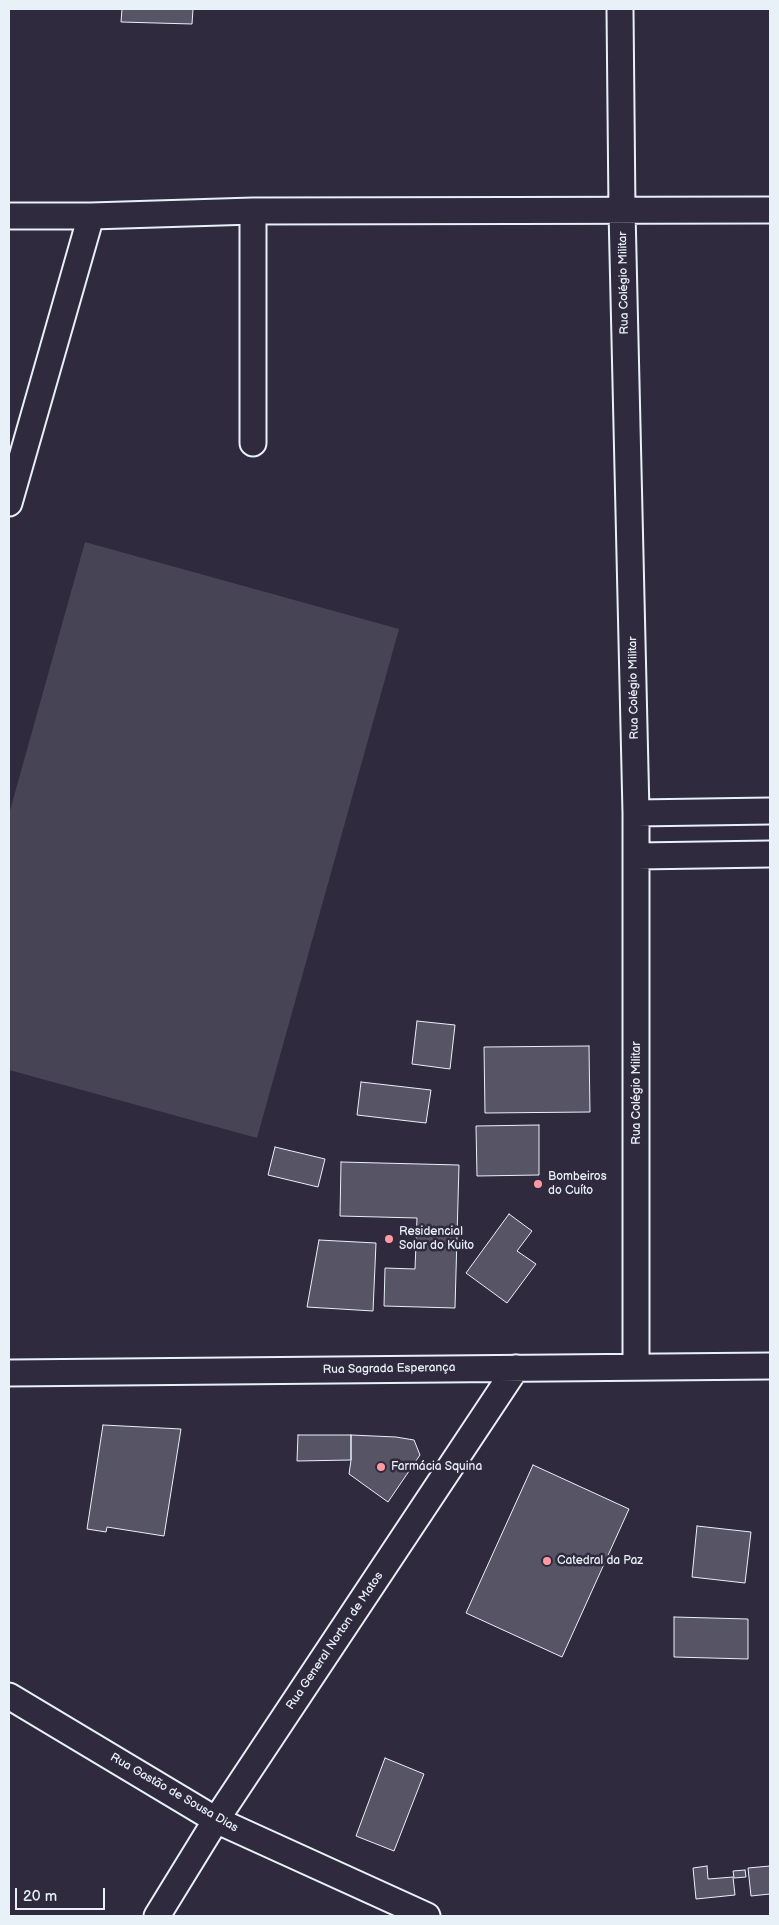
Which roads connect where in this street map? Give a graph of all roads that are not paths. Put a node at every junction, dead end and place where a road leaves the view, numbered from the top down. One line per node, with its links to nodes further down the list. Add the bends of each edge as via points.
1 (620, 9): 4 (street, Rua Colégio Militar)
2 (770, 210): 4 (street)
3 (253, 211): 4 (street); 6 (street); 7 (street)
4 (622, 212): 10 (street, Rua Colégio Militar)
5 (9, 216): 6 (street)
6 (91, 216): 8 (street)
7 (252, 443)
8 (9, 504)
9 (770, 812): 10 (street)
10 (636, 813): 12 (street, Rua Colégio Militar)
11 (770, 854): 12 (street)
12 (637, 856): 14 (street, Rua Colégio Militar)
13 (770, 1366): 14 (street, Rua Sagrada Esperança)
14 (636, 1367): 15 (street, Rua Sagrada Esperança)
15 (516, 1368): 16 (street, Rua Sagrada Esperança); 18 (street, Rua General Norton de Matos)
16 (9, 1373)
17 (9, 1696): 18 (street, Rua Gastão de Sousa Dias)
18 (216, 1820): 19 (street, Rua General Norton de Matos); 20 (street, Rua Gastão de Sousa Dias)
19 (158, 1916)
20 (427, 1916)

